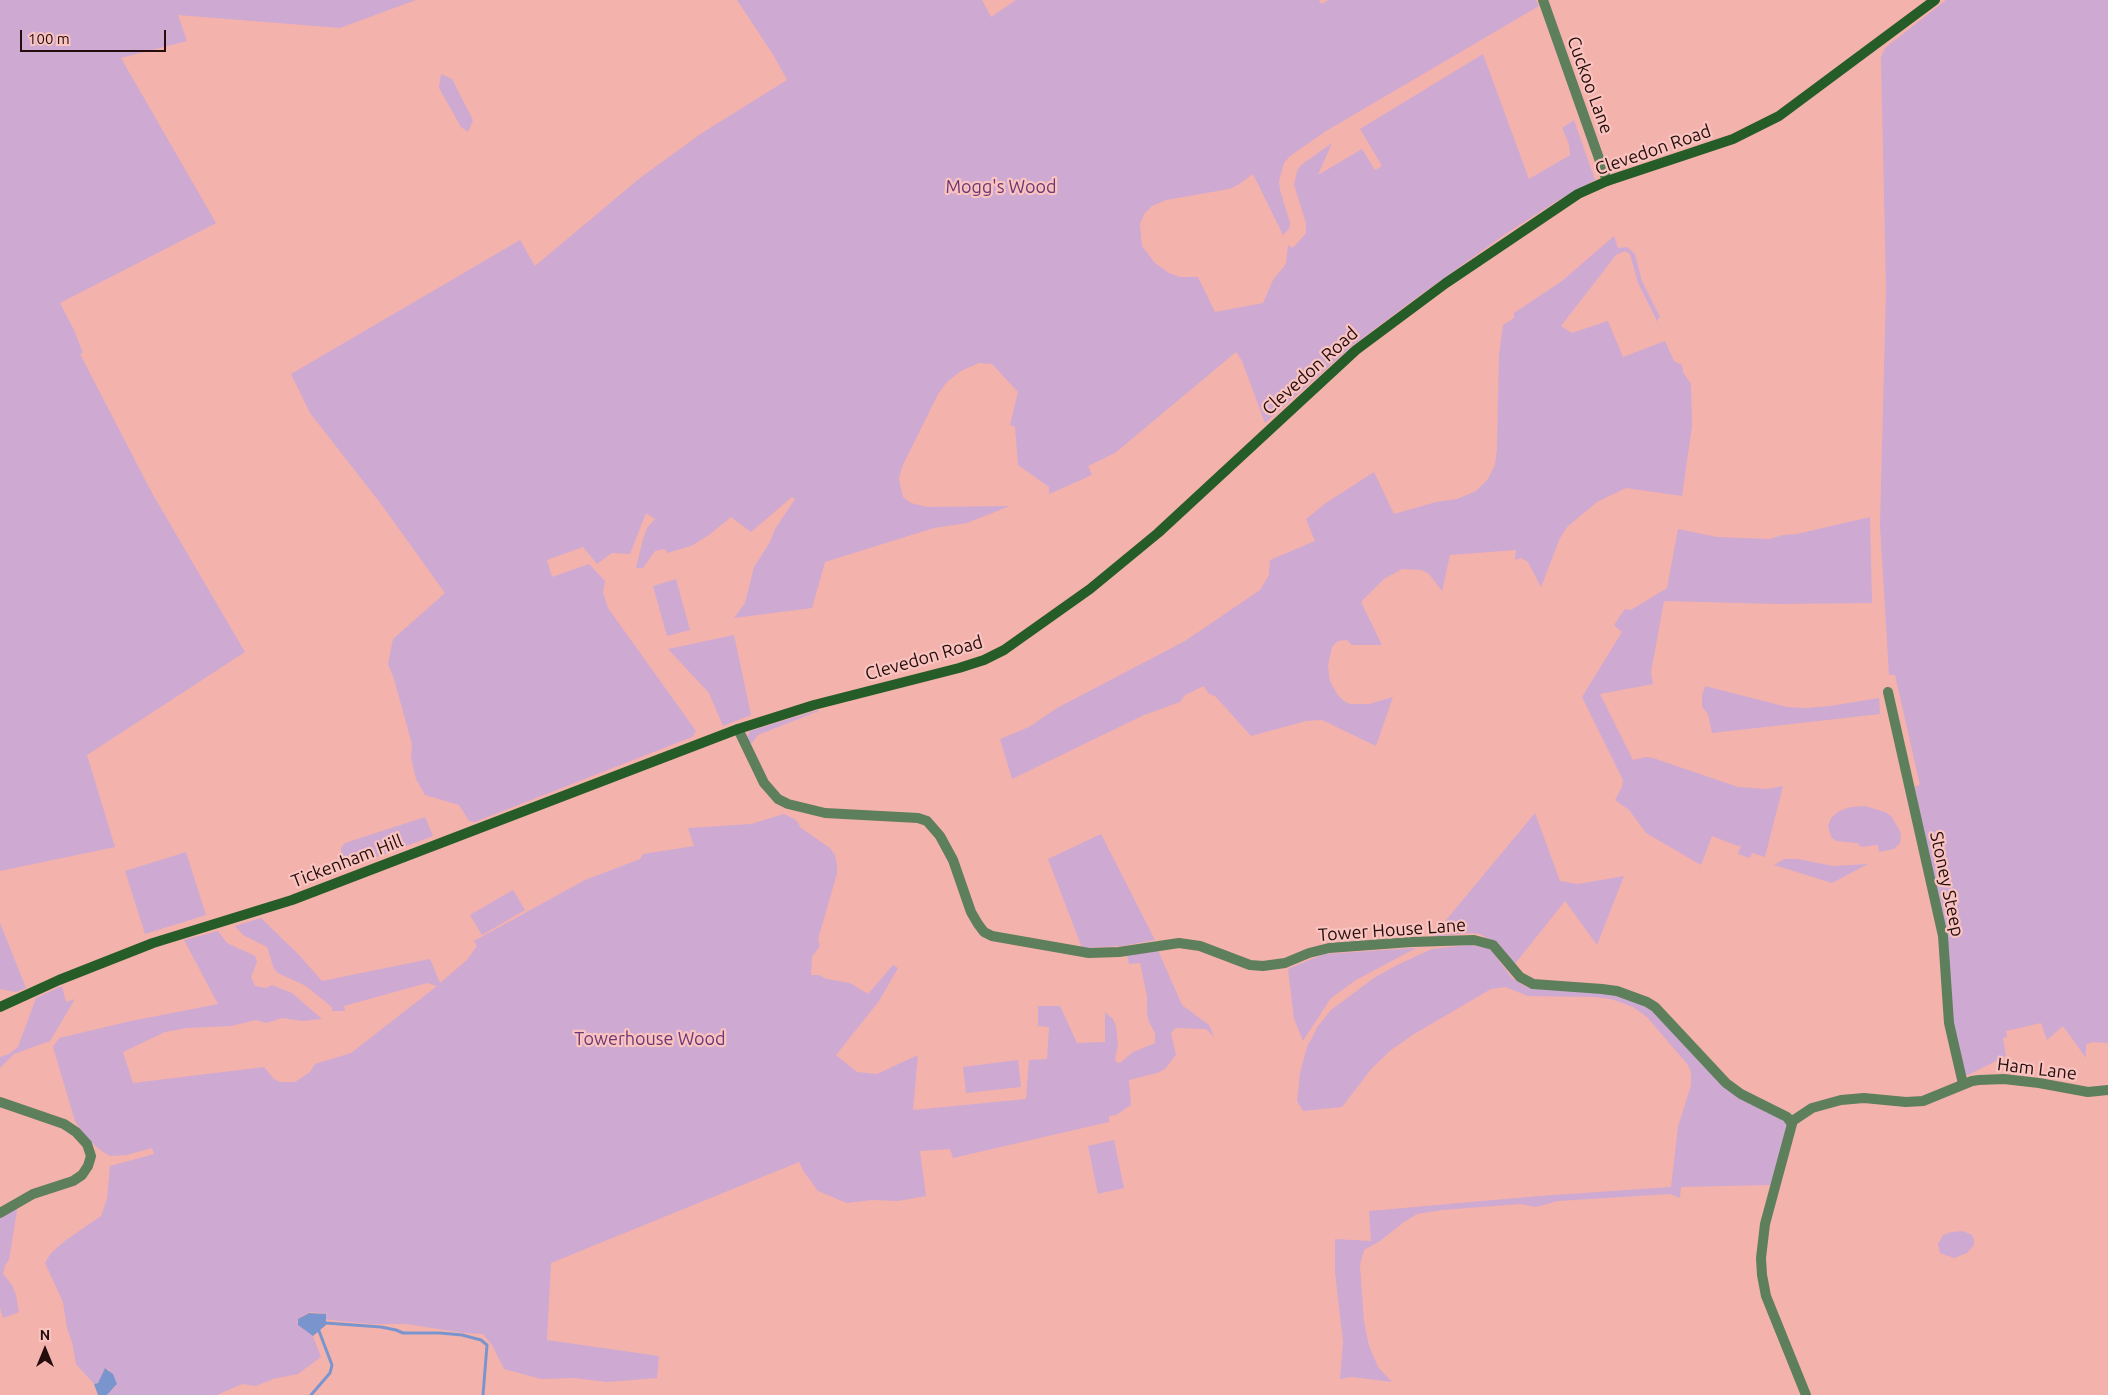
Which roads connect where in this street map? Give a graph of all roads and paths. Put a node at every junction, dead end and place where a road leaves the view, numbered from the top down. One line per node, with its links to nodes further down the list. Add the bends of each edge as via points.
1 (1543, 0): 3 (street, Cuckoo Lane)
2 (1934, 0): 3 (main road, Clevedon Road, via 1779,116 1733,139)
3 (1607, 181): 5 (main road, Clevedon Road, via 1578,194 1542,217 1390,323 1356,350 1158,533 1018,642 984,660 959,668 814,705)
4 (1888, 692): 8 (street, Stoney Steep, via 1943,936 1949,1023)
5 (738, 729): 6 (main road, Clevedon Road); 11 (street, Tower House Lane, via 764,783 778,799 788,804 825,813 927,821 953,860 971,912 984,932 992,936 1089,953 1179,943 1200,946 1250,965 1263,966 1285,963 1329,948 1465,939 1484,941 1499,950 1520,977 1533,984 1617,991 1647,1002 1726,1083)
6 (704, 741): 7 (main road, Tickenham Hill, via 292,900 153,943)
7 (0, 1007)
8 (1963, 1084): 9 (street, Ham Lane, via 2004,1079 2053,1084 2081,1091); 11 (street, Ham Lane, via 1923,1101 1841,1100 1812,1108)
9 (2108, 1090)
10 (0, 1102): 12 (street, via 64,1124 87,1144 91,1156 82,1175 73,1181 33,1194)
11 (1791, 1122): 13 (street, via 1791,1133 1765,1224 1761,1258 1772,1313)
12 (0, 1213)
13 (1806, 1395)

